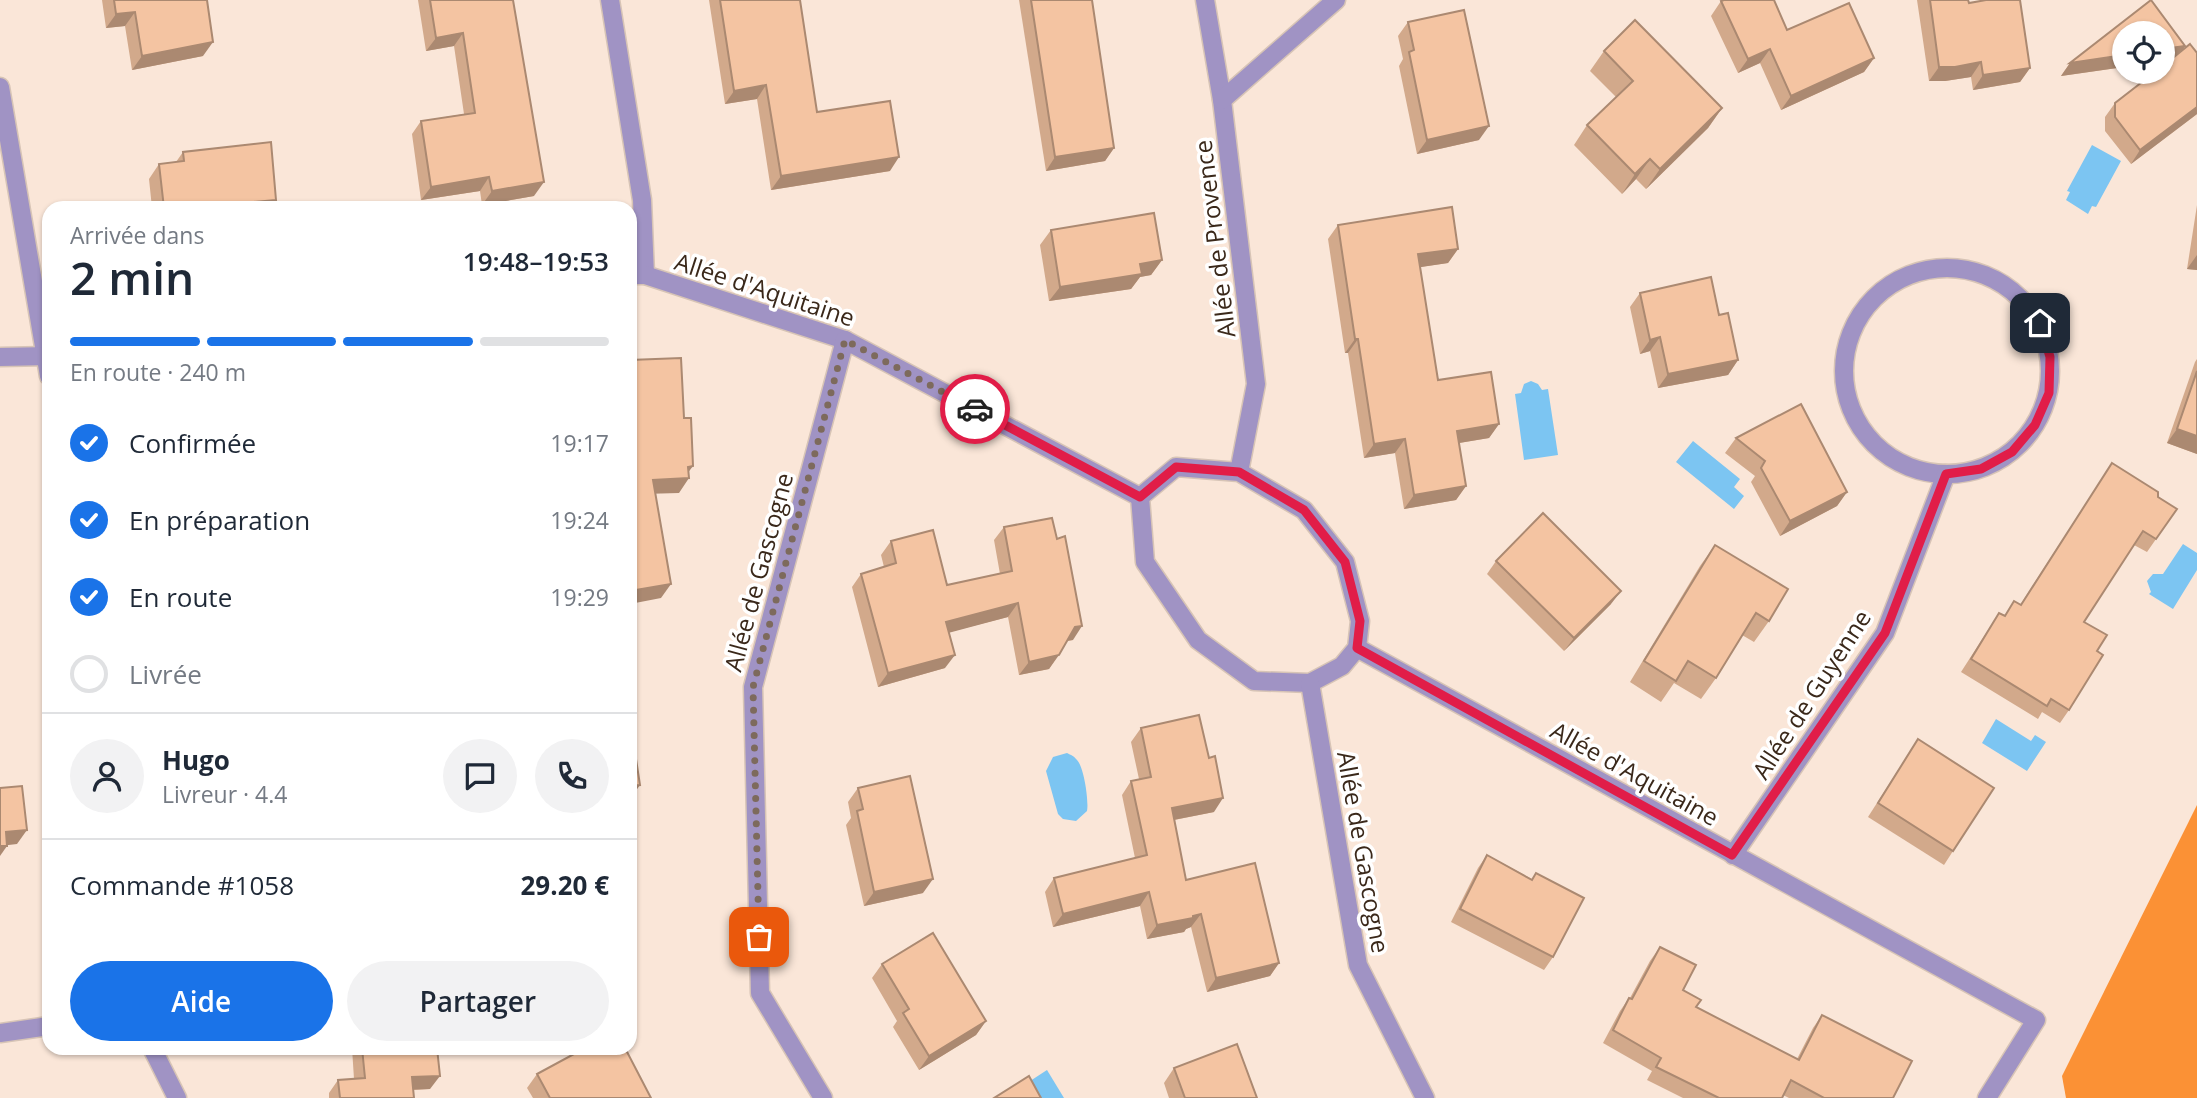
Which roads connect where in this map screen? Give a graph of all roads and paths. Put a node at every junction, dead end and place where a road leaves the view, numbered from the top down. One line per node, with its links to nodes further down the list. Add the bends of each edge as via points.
1 (610, 0): 6 (street, via 642,200)
2 (1206, 0): 5 (street, Allée de Provence)
3 (1336, 0): 5 (street)
4 (0, 87): 7 (street)
5 (1222, 100): 11 (street, Allée de Provence, via 1256,384)
6 (637, 275): 8 (street, Allée d'Aquitaine)
7 (42, 322)
8 (845, 340): 13 (street, Allée d'Aquitaine); 21 (street, Allée de Gascogne, via 753,687 760,993)
9 (42, 356): 10 (street)
10 (0, 357)
11 (1239, 472): 13 (street, via 1176,467); 14 (street, via 1304,510 1345,562 1360,621)
12 (1946, 474): 12 (street, via 1981,469 2012,452 2035,425 2049,393 2050,357 2040,323 2018,295 1988,275 1954,267 1921,271 1890,284 1866,306 1849,334 1843,367 1847,400 1861,430 1884,453 1913,469); 16 (street, Allée de Guyenne, via 1885,633)
13 (1140, 497): 15 (street, via 1145,562 1198,640 1254,681)
14 (1357, 648): 15 (street, via 1342,666); 16 (street, Allée d'Aquitaine)
15 (1310, 684): 22 (street, Allée de Gascogne, via 1358,965)
16 (1732, 855): 23 (street, Allée d'Aquitaine, via 2036,1020)
17 (42, 1027): 18 (street)
18 (0, 1033)
19 (156, 1055): 20 (street)
20 (177, 1098)
21 (823, 1098)
22 (1424, 1098)
23 (1987, 1098)

